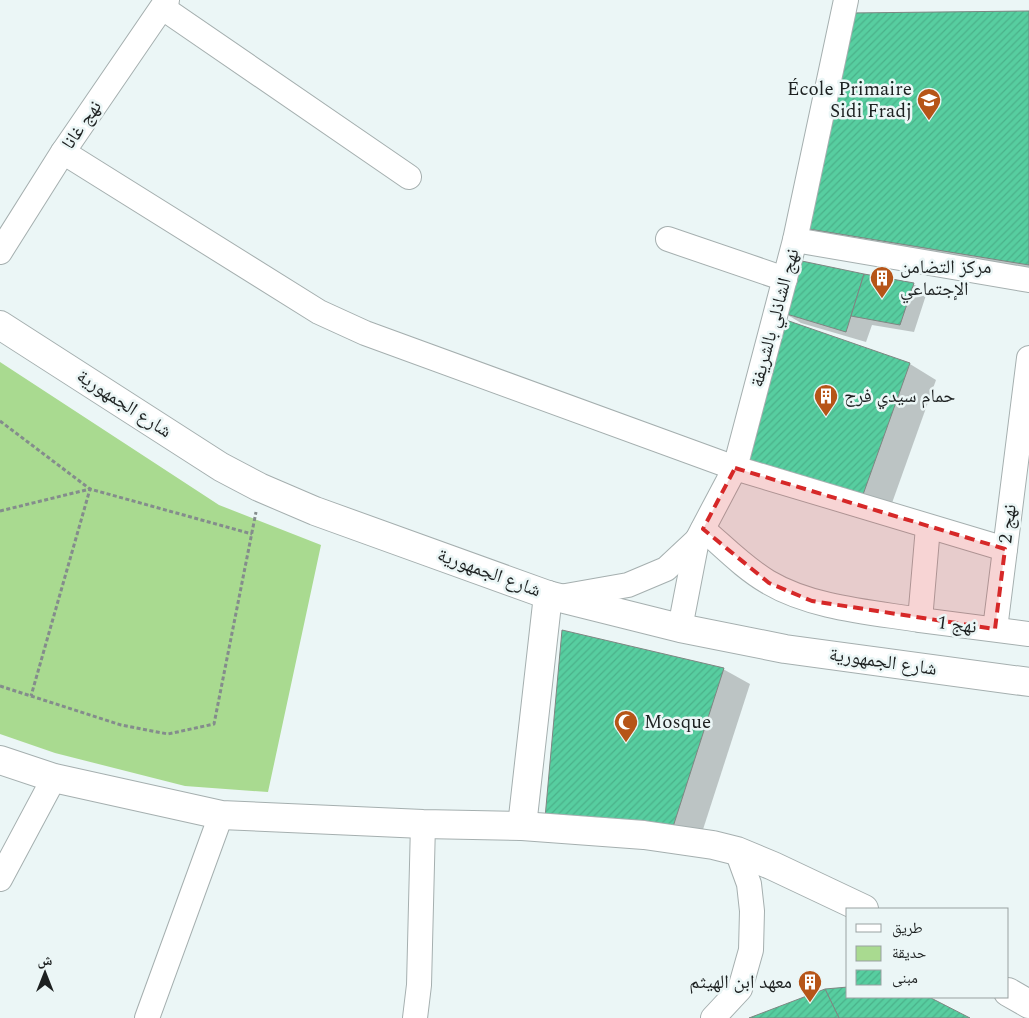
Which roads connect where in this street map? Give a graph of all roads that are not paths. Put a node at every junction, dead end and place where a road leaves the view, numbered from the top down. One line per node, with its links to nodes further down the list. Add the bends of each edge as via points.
1 (846, 0): 6 (street, نهج الشاذلي بالشريفة)
2 (165, 4): 3 (street, نهج غانا); 4 (street)
3 (64, 152): 7 (street, نهج غانا); 12 (street, via 319,312 375,336)
4 (409, 177)
5 (668, 239): 8 (street)
6 (795, 240): 8 (street, نهج الشاذلي بالشريفة); 9 (street)
7 (0, 252)
8 (785, 279): 12 (street, نهج الشاذلي بالشريفة)
9 (1029, 280)
10 (0, 324): 16 (street, شارع الجمهورية, via 221,467 259,487 315,511)
11 (1029, 358): 15 (street, نهج 2)
12 (735, 468): 13 (street); 14 (street, نهج الشاذلي بالشريفة)
13 (928, 527): 15 (street); 17 (street, نهج 1)
14 (700, 535): 16 (street, via 666,569 628,584 594,592); 17 (street, via 769,583 812,602); 18 (street, نهج الشاذلي بالشريفة)
15 (1005, 549): 19 (street, نهج 2)
16 (553, 596): 18 (street, شارع الجمهورية); 26 (street)
17 (920, 620): 19 (street, نهج 1)
18 (680, 628): 21 (street, شارع الجمهورية, via 785,649)
19 (995, 629): 20 (street, نهج 1)
20 (1029, 634)
21 (1029, 682)
22 (0, 760): 23 (street)
23 (54, 778): 24 (street); 28 (street)
24 (221, 816): 25 (street); 32 (street)
25 (422, 824): 26 (street); 33 (street, via 419,986)
26 (522, 826): 27 (street, via 652,836)
27 (737, 850): 29 (street); 34 (street, via 749,884 751,950 740,988)
28 (0, 879)
29 (862, 908)
30 (1009, 993): 31 (street)
31 (1029, 1004)
32 (147, 1018)
33 (415, 1018)
34 (713, 1018)

